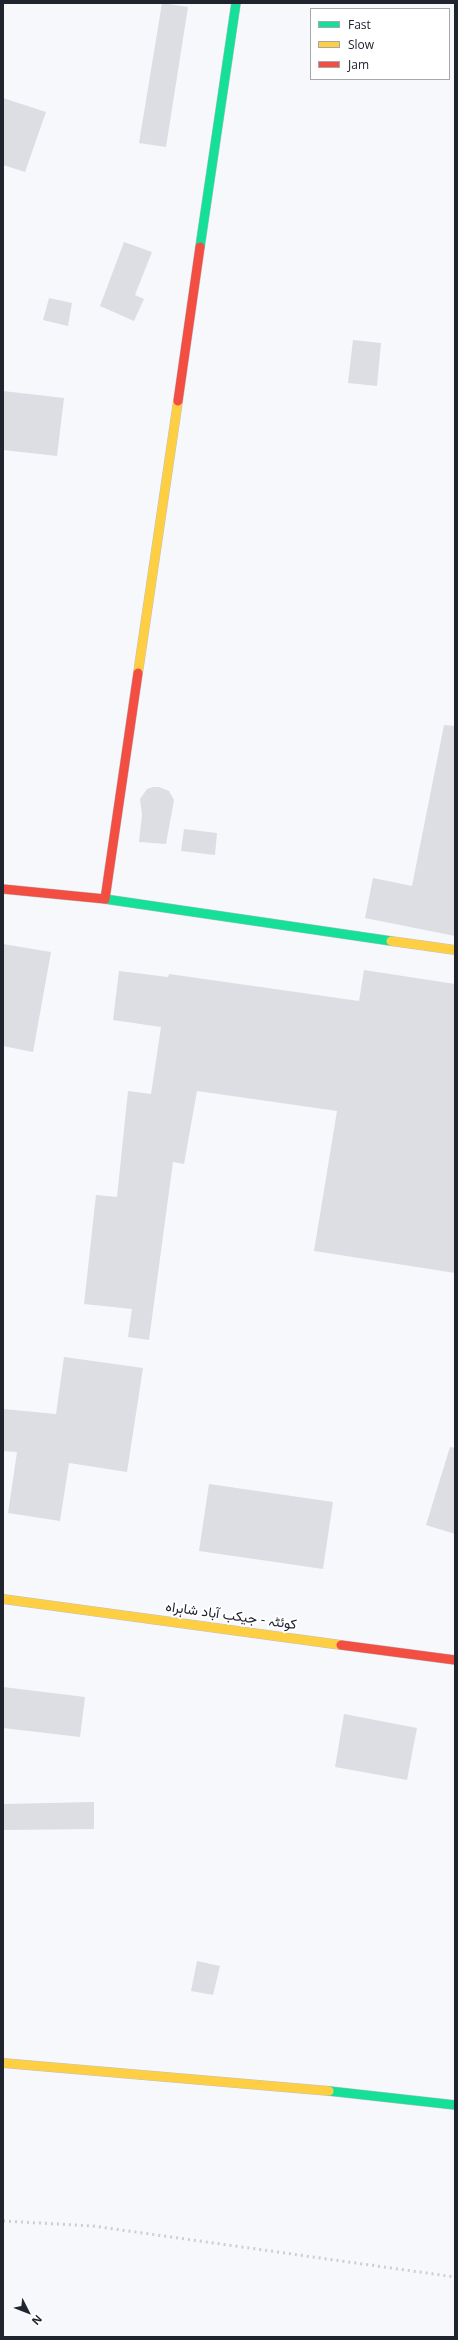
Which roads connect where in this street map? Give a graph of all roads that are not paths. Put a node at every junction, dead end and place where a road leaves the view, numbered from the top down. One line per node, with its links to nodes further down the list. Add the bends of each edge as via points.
1 (236, 3): 3 (main road)
2 (3, 889): 3 (main road)
3 (105, 899): 4 (main road)
4 (455, 950)
5 (3, 1599): 6 (main road, کوئٹہ - جیکب آباد شاہراہ)
6 (455, 1660)
7 (3, 2063): 8 (main road, via 366,2094)
8 (455, 2105)

